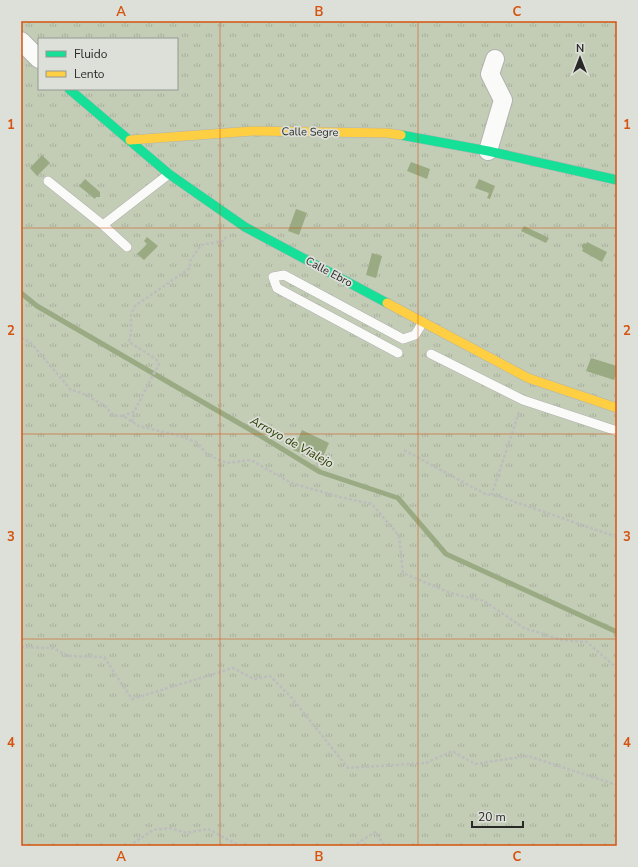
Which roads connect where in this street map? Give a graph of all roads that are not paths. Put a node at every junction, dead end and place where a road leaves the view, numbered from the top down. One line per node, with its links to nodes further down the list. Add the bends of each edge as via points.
1 (21, 41): 2 (street)
2 (38, 58)
3 (495, 59): 6 (street, via 490,74 503,100)
4 (70, 90): 5 (street, Calle Ebro)
5 (130, 140): 6 (street, Calle Segre, via 253,130 387,133); 7 (street, Calle Ebro)
6 (488, 151): 9 (street, Calle Segre)
7 (169, 174): 10 (lane); 12 (street, Calle Ebro, via 245,227)
8 (48, 180): 10 (lane)
9 (617, 180)
10 (103, 225): 11 (lane)
11 (127, 247)
12 (423, 322): 13 (lane, via 415,335 403,339 284,275 273,277 277,288); 15 (street, Calle Ebro, via 528,378)
13 (398, 353)
14 (431, 354): 16 (lane, via 523,400)
15 (617, 408)
16 (617, 431)

